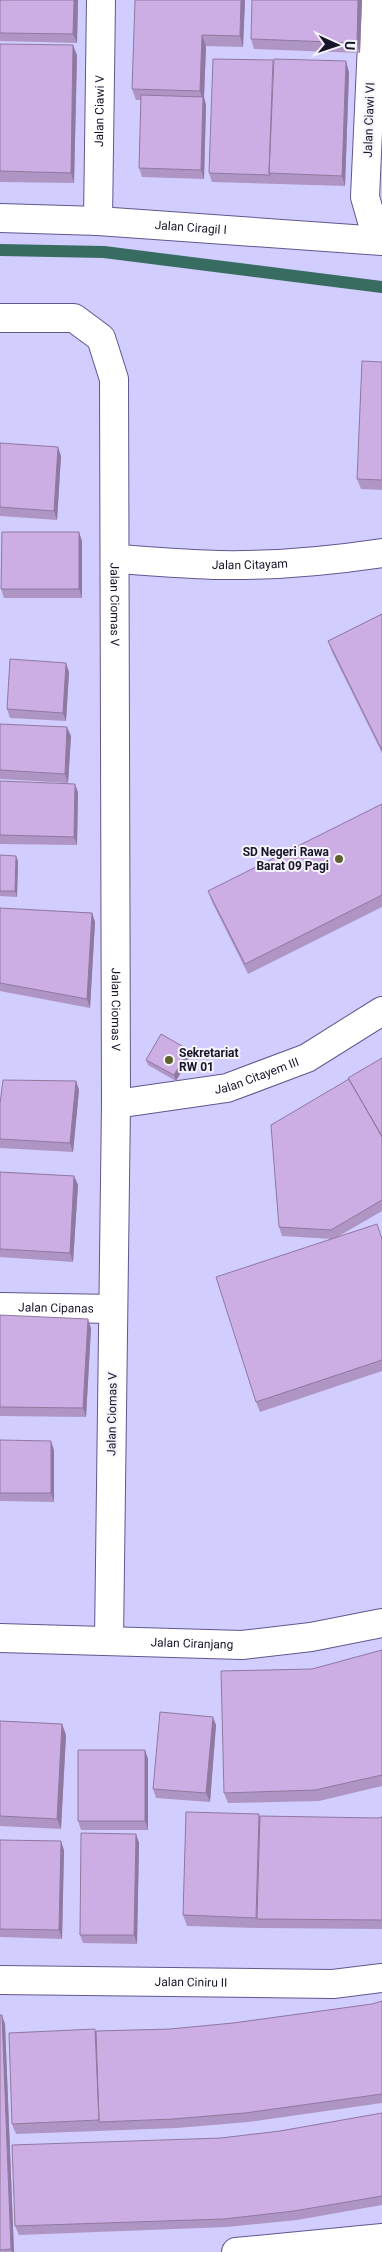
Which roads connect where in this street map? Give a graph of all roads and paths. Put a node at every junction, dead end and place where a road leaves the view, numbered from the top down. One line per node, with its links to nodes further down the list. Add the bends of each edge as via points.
1 (100, 0): 4 (street, Jalan Ciawi V)
2 (374, 0): 5 (street, Jalan Ciawi VI, via 365,197)
3 (0, 218): 4 (street, Jalan Ciragil I)
4 (98, 221): 5 (street, Jalan Ciragil I)
5 (380, 240)
6 (0, 318): 8 (street, Jalan Ciomas V, via 74,318 101,338 114,379)
7 (382, 553): 8 (street, Jalan Citayam, via 340,559 219,565)
8 (116, 559): 10 (street, Jalan Ciomas V)
9 (382, 1011): 10 (street, Jalan Citayem III, via 307,1058 227,1088)
10 (116, 1104): 12 (street, Jalan Ciomas V)
11 (0, 1307): 12 (street, Jalan Cipanas)
12 (113, 1309): 15 (street, Jalan Ciomas V)
13 (382, 1623): 15 (street, Jalan Ciranjang, via 311,1637 242,1645)
14 (0, 1638): 15 (street, Jalan Ciranjang)
15 (109, 1640)
16 (382, 1978): 17 (street, Jalan Ciniru II, via 333,1984)
17 (0, 1980)
18 (382, 2238): 19 (street)
19 (236, 2252)

